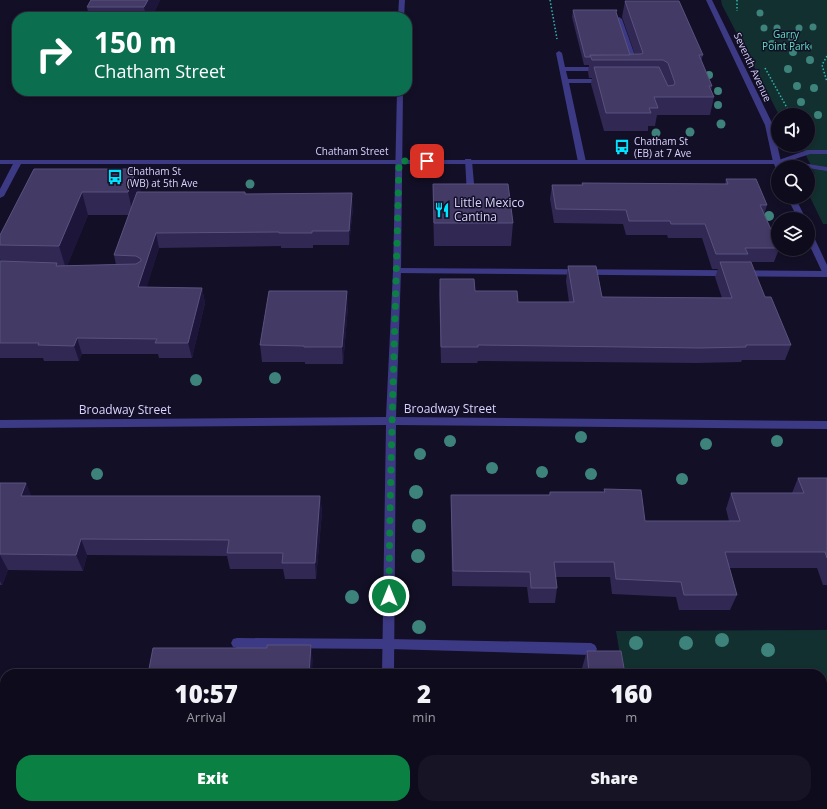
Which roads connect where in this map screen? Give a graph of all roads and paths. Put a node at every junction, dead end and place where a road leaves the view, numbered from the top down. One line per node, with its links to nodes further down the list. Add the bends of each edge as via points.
1 (402, 0): 4 (street)
2 (550, 0): 6 (path)
3 (709, 0): 16 (street, Seventh Avenue, via 769,125)
4 (401, 12)
5 (619, 19): 10 (street, via 636,69)
6 (559, 53): 8 (street)
7 (827, 56): 13 (path, via 822,65)
8 (563, 69): 9 (street); 11 (street)
9 (607, 69)
10 (629, 69)
11 (565, 81): 12 (street); 22 (street)
12 (612, 81)
13 (827, 82)
14 (400, 96): 18 (street)
15 (827, 152): 17 (street, via 810,152)
16 (777, 160)
17 (789, 160)
18 (399, 161): 19 (street, Chatham Street); 21 (street, Chatham Street); 29 (street)
19 (468, 161): 22 (street, Chatham Street); 26 (street)
20 (0, 162): 21 (street, Chatham Street)
21 (18, 162): 27 (street)
22 (582, 162): 23 (street, Chatham Street)
23 (771, 164)
24 (815, 168): 25 (street)
25 (827, 169)
26 (471, 195)
27 (0, 196)
28 (815, 248): 30 (street)
29 (397, 271): 30 (street); 31 (street)
30 (827, 274)
31 (391, 421): 32 (street, Broadway Street); 33 (street, Broadway Street); 35 (street)
32 (0, 424)
33 (827, 425)
34 (237, 643): 35 (street)
35 (389, 644): 36 (street); 37 (street)
36 (591, 649)
37 (388, 669)

